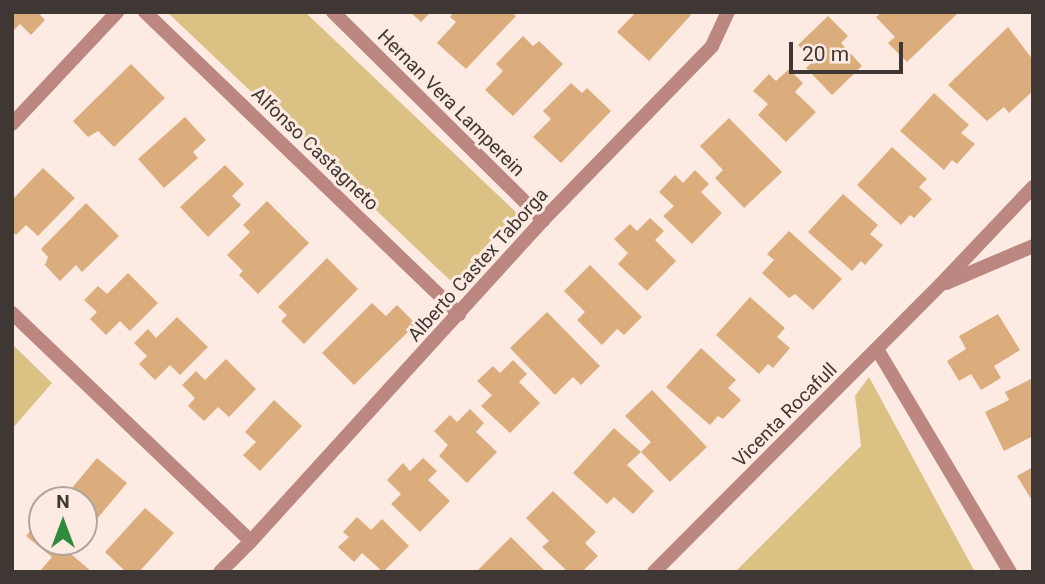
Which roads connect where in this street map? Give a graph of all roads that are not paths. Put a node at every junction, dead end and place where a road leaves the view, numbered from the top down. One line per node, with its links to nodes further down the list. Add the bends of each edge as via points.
1 (117, 12): 5 (street)
2 (145, 12): 11 (street, Alfonso Castagneto)
3 (333, 12): 7 (street, Hernan Vera Lamperein)
4 (728, 12): 7 (street, Alberto Castex Taborga, via 712,46)
5 (12, 124)
6 (1033, 187): 9 (street, Vicenta Rocafull)
7 (543, 220): 11 (street, Alberto Castex Taborga)
8 (1033, 246): 9 (street, Vicenta Rocafull)
9 (942, 284): 12 (street, Vicenta Rocafull)
10 (12, 313): 13 (street)
11 (459, 314): 13 (street, Alberto Castex Taborga)
12 (877, 349): 15 (street, Vicenta Rocafull); 16 (street)
13 (251, 541): 14 (street, Alberto Castex Taborga)
14 (220, 572)
15 (654, 572)
16 (1010, 572)

